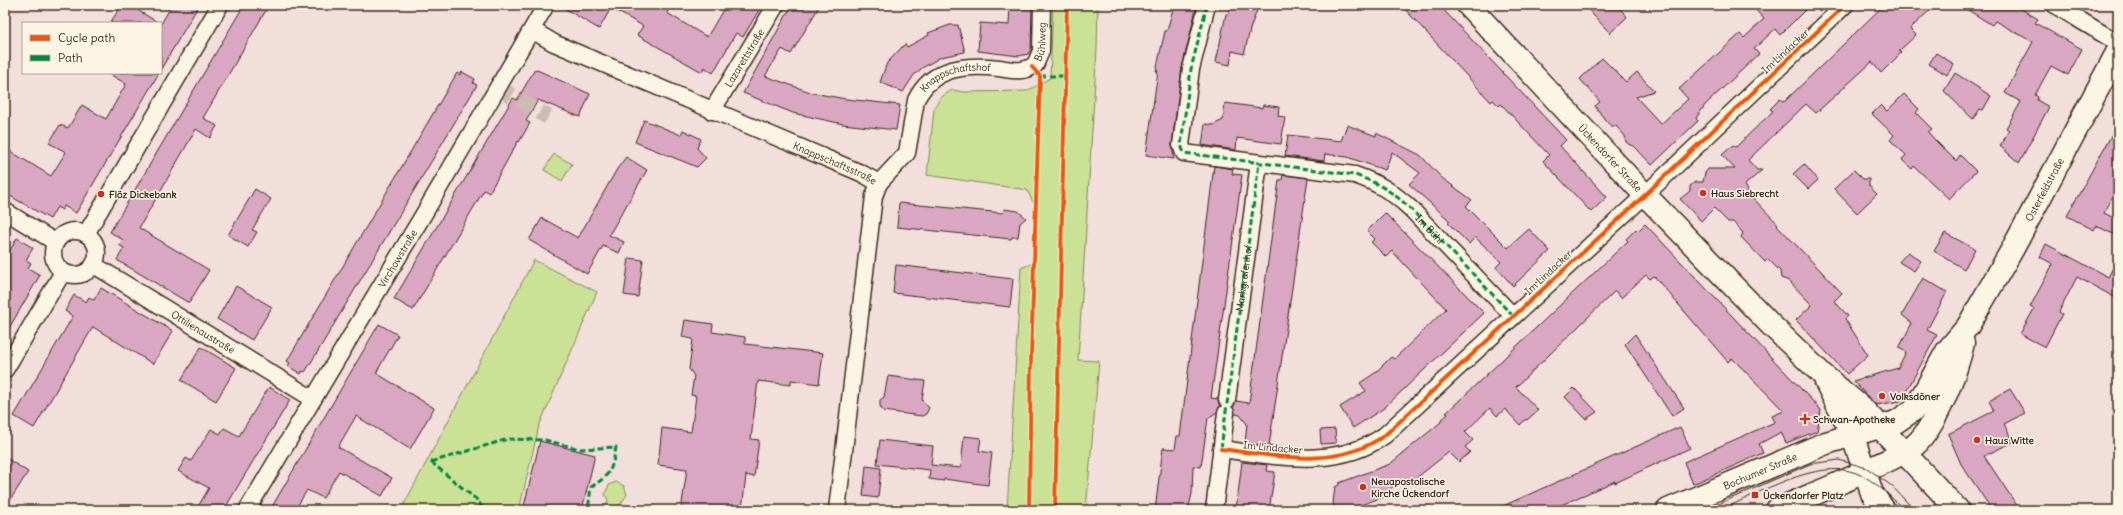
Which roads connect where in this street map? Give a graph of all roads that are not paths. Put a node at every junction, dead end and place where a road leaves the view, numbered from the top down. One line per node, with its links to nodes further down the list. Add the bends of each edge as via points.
1 (220, 5): 18 (street)
2 (546, 5): 9 (street, Virchowstraße)
3 (776, 5): 13 (street, Lazarettstraße)
4 (1042, 5): 12 (street, Bühlweg, via 1041,51 1035,65)
5 (1207, 5): 14 (street, via 1191,69 1182,149 1188,154)
6 (1468, 5): 16 (main road, Ückendorfer Straße)
7 (1845, 5): 16 (street, Im Lindacker)
8 (2055, 5): 10 (street)
9 (532, 30): 13 (street, Knappschaftsstraße); 26 (street, Virchowstraße)
10 (2118, 43)
11 (2118, 51): 23 (main road, Osterfeldstraße, via 2012,250)
12 (1023, 71): 15 (street, Knappschaftshof, via 974,65 952,69 936,76 916,100 907,152)
13 (712, 111): 15 (street, Knappschaftsstraße, via 840,164)
14 (1259, 163): 22 (street, Im Bühl, via 1355,175 1395,193); 29 (street, Markgrafenhof)
15 (879, 183): 33 (street, Knappschaftsstraße, via 874,196)
16 (1645, 195): 22 (street, Im Lindacker); 25 (main road, Ückendorfer Straße)
17 (5, 212): 19 (street)
18 (86, 234): 19 (street, via 72,231); 20 (street, via 95,244 97,258)
19 (56, 242): 21 (street, via 53,256 58,268)
20 (94, 265): 21 (street, via 76,276); 26 (street, Ottilienaustraße)
21 (63, 272): 24 (street)
22 (1513, 316): 29 (street, Im Lindacker, via 1385,435 1360,449 1334,456 1292,458)
23 (1968, 326): 27 (main road, Osterfeldstraße, via 1947,350 1915,409 1908,416); 30 (main road, Osterfeldstraße, via 1945,396 1927,430 1916,444)
24 (5, 370)
25 (1824, 376): 27 (main road, Ückendorfer Straße); 28 (main road, Ückendorfer Straße)
26 (313, 399): 32 (street, Virchowstraße)
27 (1881, 427): 28 (main road, Bochumer Straße); 30 (main road, Ückendorfer Straße)
28 (1852, 434): 31 (main road, Ückendorfer Straße); 35 (main road, Bochumer Straße)
29 (1222, 450): 34 (street, Markgrafenhof)
30 (1904, 452): 31 (main road); 38 (main road)
31 (1864, 472): 36 (main road); 37 (main road, via 1872,493)
32 (247, 510)
33 (837, 510)
34 (1214, 510)
35 (1668, 510)
36 (1777, 510)
37 (1884, 510)
38 (1958, 510)

